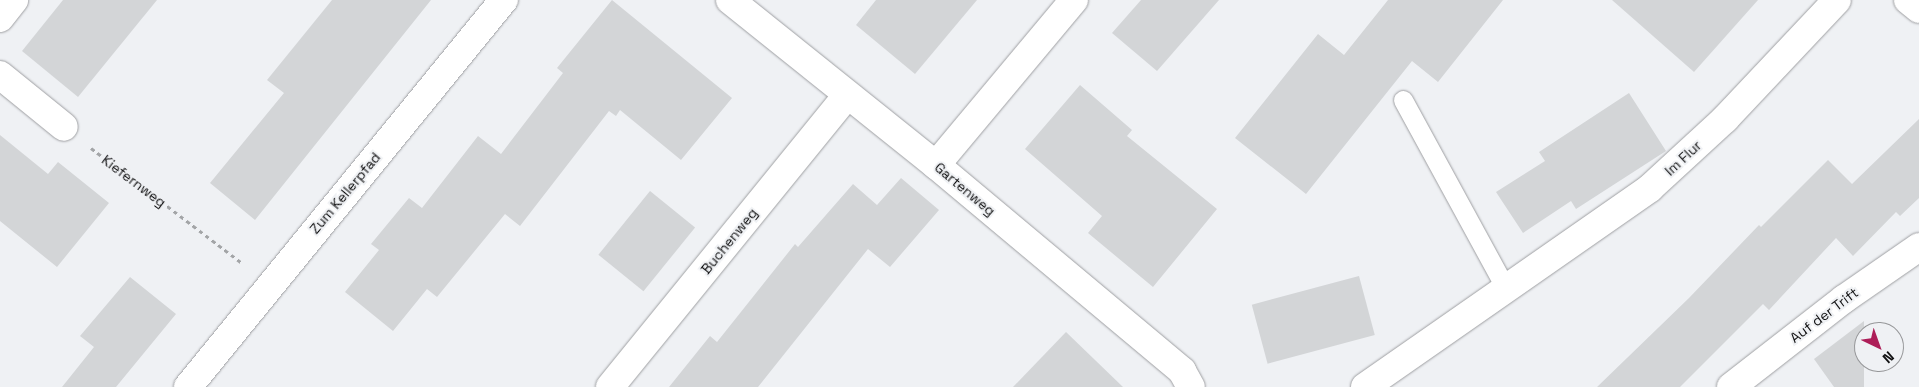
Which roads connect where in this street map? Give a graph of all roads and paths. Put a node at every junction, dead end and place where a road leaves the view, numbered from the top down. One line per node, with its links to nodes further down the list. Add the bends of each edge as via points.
1 (14, 0): 8 (street)
2 (504, 0): 15 (street, Zum Kellerpfad)
3 (730, 0): 10 (street, Gartenweg)
4 (1074, 0): 13 (street)
5 (1837, 0): 16 (street, Im Flur, via 1725,118 1650,188)
6 (1908, 0): 7 (street)
7 (1919, 9)
8 (0, 18)
9 (0, 75): 12 (street)
10 (847, 95): 13 (street, Gartenweg); 18 (street, Buchenweg)
11 (1403, 100): 16 (lane)
12 (64, 127): 15 (path, Kiefernweg)
13 (936, 165): 19 (street, Gartenweg, via 1182,371)
14 (1919, 247): 21 (street, Auf der Trift, via 1844,299)
15 (270, 284): 17 (street, Zum Kellerpfad)
16 (1506, 289): 20 (street, Im Flur)
17 (188, 387)
18 (610, 387)
19 (1191, 387)
20 (1366, 387)
21 (1732, 387)

